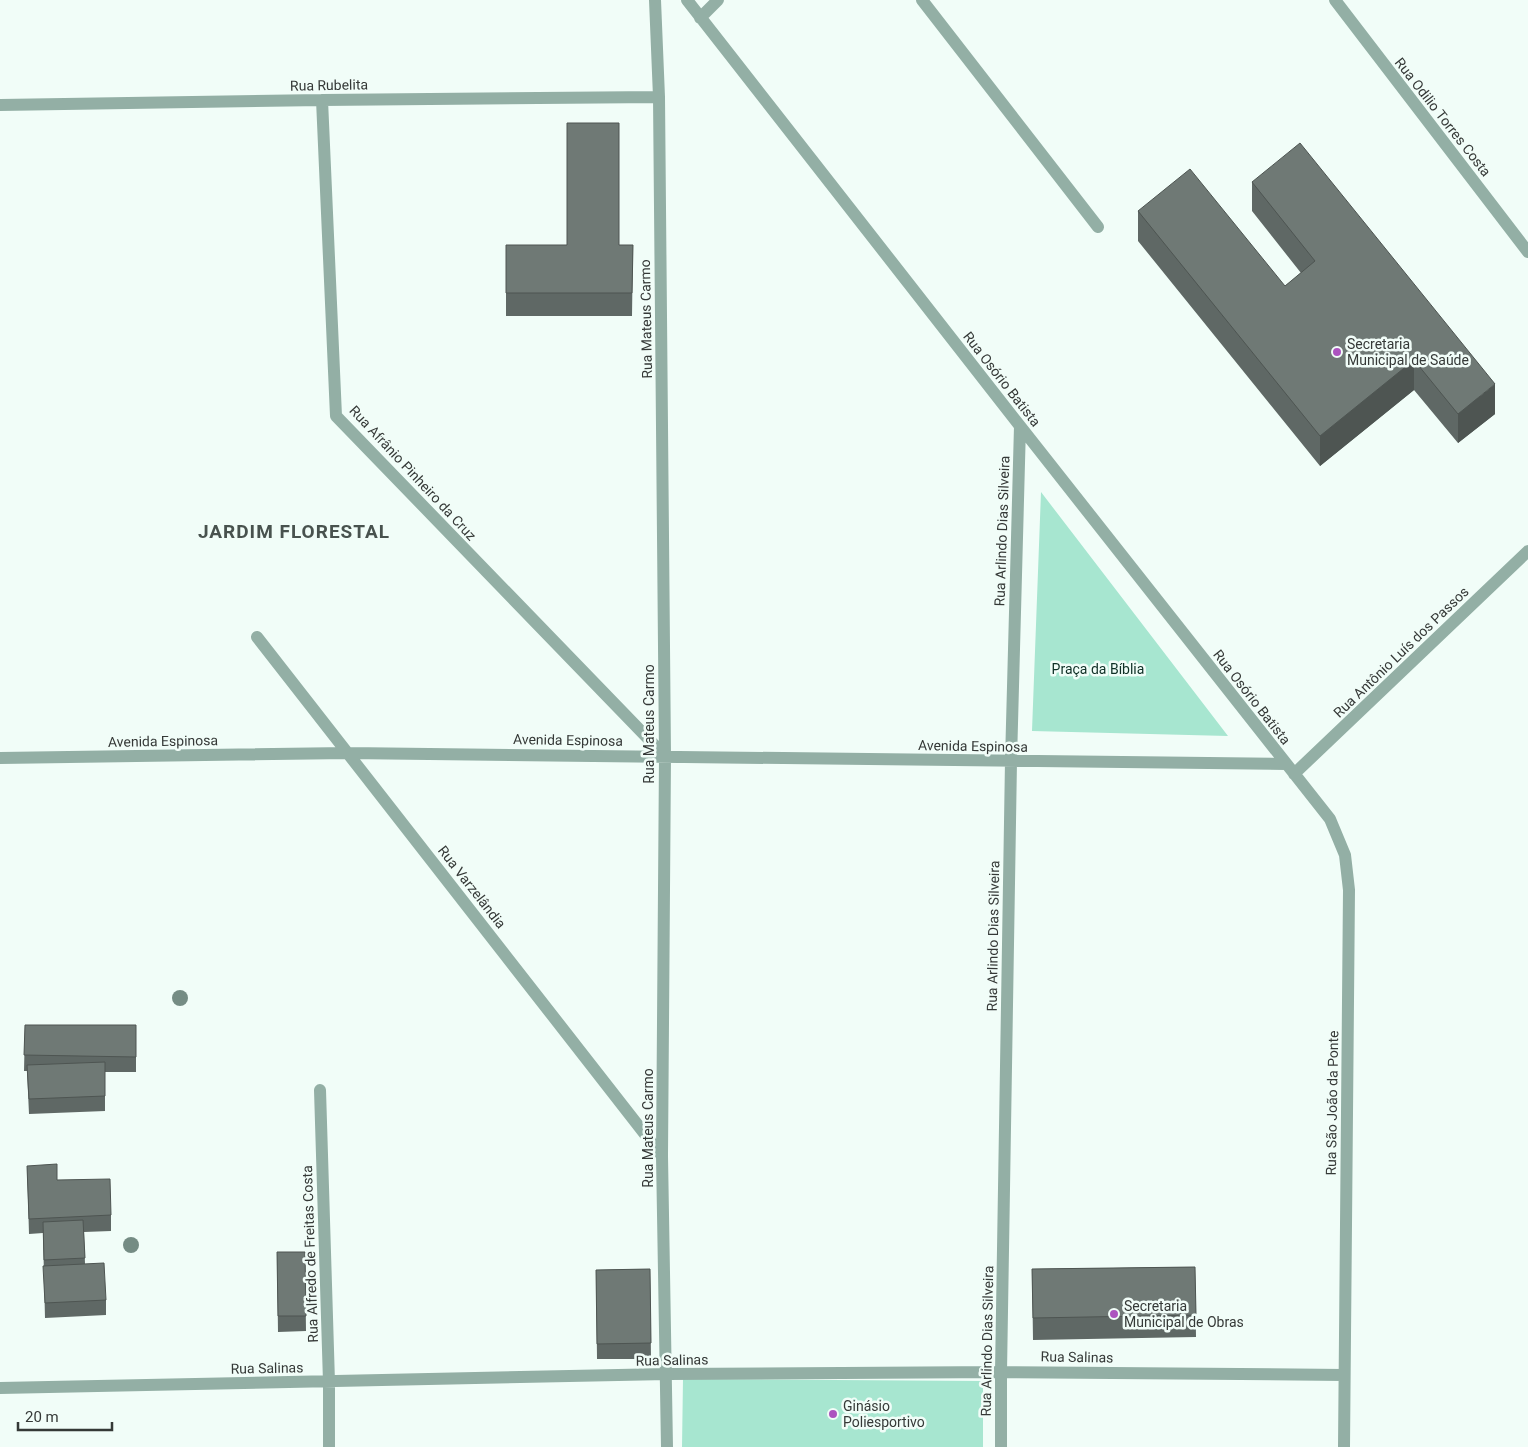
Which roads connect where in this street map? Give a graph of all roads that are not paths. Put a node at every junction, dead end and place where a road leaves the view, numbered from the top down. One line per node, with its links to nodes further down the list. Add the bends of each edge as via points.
1 (655, 0): 7 (street, Rua Mateus Carmo)
2 (687, 0): 6 (street, Rua Osório Batista)
3 (718, 0): 6 (street)
4 (922, 0): 10 (street)
5 (1334, 0): 11 (street, Rua Odilio Torres Costa)
6 (700, 18): 12 (street, Rua Osório Batista)
7 (658, 97): 8 (street, Rua Rubelita); 16 (street, Rua Mateus Carmo)
8 (322, 100): 9 (street, Rua Rubelita); 16 (street, Rua Afrânio Pinheiro da Cruz, via 336,416)
9 (0, 105)
10 (1098, 227)
11 (1528, 252)
12 (1020, 426): 18 (street, Rua Arlindo Dias Silveira); 19 (street, Rua Osório Batista)
13 (1528, 551): 19 (street, Rua Antônio Luís dos Passos)
14 (257, 637): 15 (street, Rua Varzelândia)
15 (348, 753): 16 (street, Avenida Espinosa); 17 (street, Avenida Espinosa); 21 (street, Rua Varzelândia)
16 (665, 756): 18 (street, Avenida Espinosa); 21 (street, Rua Mateus Carmo)
17 (0, 758)
18 (1011, 761): 19 (street, Avenida Espinosa); 22 (street, Rua Arlindo Dias Silveira)
19 (1290, 770): 24 (street, Rua São João da Ponte, via 1330,819 1345,855 1349,890)
20 (320, 1090): 25 (street, Rua Alfredo de Freitas Costa)
21 (662, 1156): 23 (street, Rua Mateus Carmo)
22 (1001, 1372): 23 (street, Rua Salinas); 24 (street, Rua Salinas); 29 (street, Rua Arlindo Dias Silveira)
23 (667, 1374): 25 (street, Rua Salinas); 28 (street, Rua Mateus Carmo)
24 (1344, 1375): 30 (street, Rua São João da Ponte)
25 (329, 1382): 26 (street, Rua Salinas); 27 (street, Rua Alfredo de Freitas Costa)
26 (0, 1388)
27 (329, 1447)
28 (667, 1447)
29 (1001, 1447)
30 (1344, 1447)

